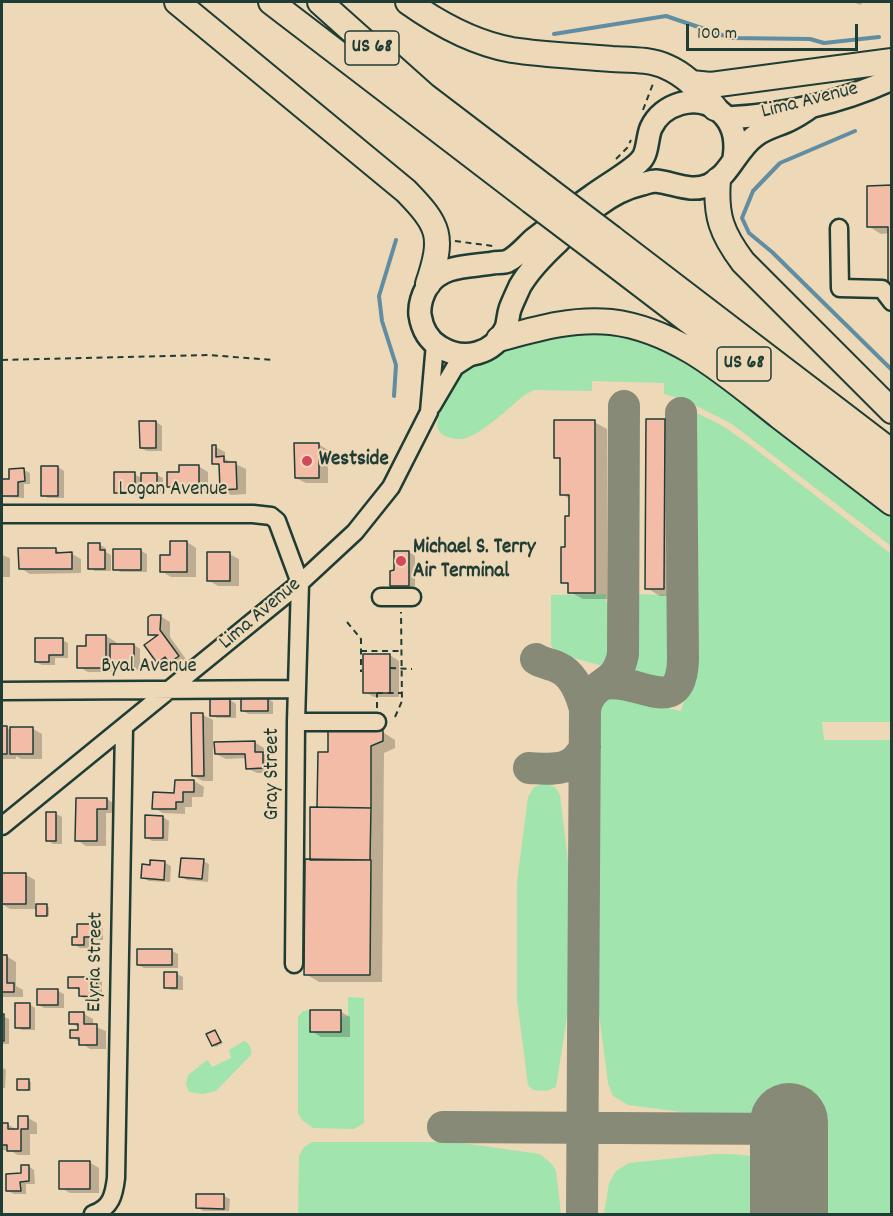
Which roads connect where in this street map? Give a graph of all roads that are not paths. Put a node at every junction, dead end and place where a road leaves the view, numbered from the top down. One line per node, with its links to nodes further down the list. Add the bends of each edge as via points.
1 (165, 2): 7 (highway)
2 (177, 2): 7 (highway)
3 (271, 2): 16 (highway, US 68)
4 (297, 2): 11 (highway)
5 (320, 2): 11 (highway, US 68)
6 (408, 2): 10 (highway, via 471,38 545,54 648,61 668,67)
7 (211, 30): 19 (highway, via 406,191 426,212 434,223 438,246)
8 (891, 61): 10 (highway, via 711,85)
9 (891, 79): 12 (main road, Lima Avenue)
10 (691, 83): 13 (highway)
11 (424, 95): 16 (highway, US 68)
12 (812, 106): 13 (main road, Lima Avenue, via 762,116); 14 (main road, via 756,135)
13 (721, 113): 14 (main road, via 733,130); 19 (main road, Lima Avenue, via 701,102 672,106 651,128 642,159 507,261 449,268)
14 (734, 158): 15 (main road)
15 (718, 180): 21 (main road, via 692,189 654,181 629,187 602,201 535,265 521,285); 24 (highway, via 719,222 743,262)
16 (539, 194): 18 (highway, US 68, bridge)
17 (839, 228): 20 (street, via 840,288 882,289)
18 (604, 244): 26 (highway, US 68); 27 (highway, US 68)
19 (428, 284): 22 (main road, via 420,315 426,334)
20 (891, 302)
21 (499, 339): 23 (main road); 28 (highway, via 562,323 588,321 641,328 670,339 723,373)
22 (435, 344): 23 (main road, via 447,352); 25 (street, Lima Avenue)
23 (475, 354): 25 (street, via 455,368)
24 (891, 411)
25 (429, 412): 30 (street, Lima Avenue, via 385,496 355,532)
26 (891, 452)
27 (891, 476)
28 (891, 503)
29 (2, 514): 30 (street, Logan Avenue, via 271,516 281,528)
30 (300, 583): 33 (street, Gray Street); 35 (street, Lima Avenue)
31 (381, 597): 32 (street)
32 (407, 597)
33 (297, 689): 35 (street, Byal Avenue); 36 (street, Gray Street)
34 (2, 691): 35 (street, Byal Avenue)
35 (168, 691): 38 (street, Lima Avenue)
36 (296, 722): 37 (street); 40 (street, Gray Street)
37 (377, 722)
38 (124, 727): 39 (street, Lima Avenue); 41 (street, Elyria Street, via 116,1178 112,1199)
39 (2, 826)
40 (294, 964)
41 (93, 1215)

